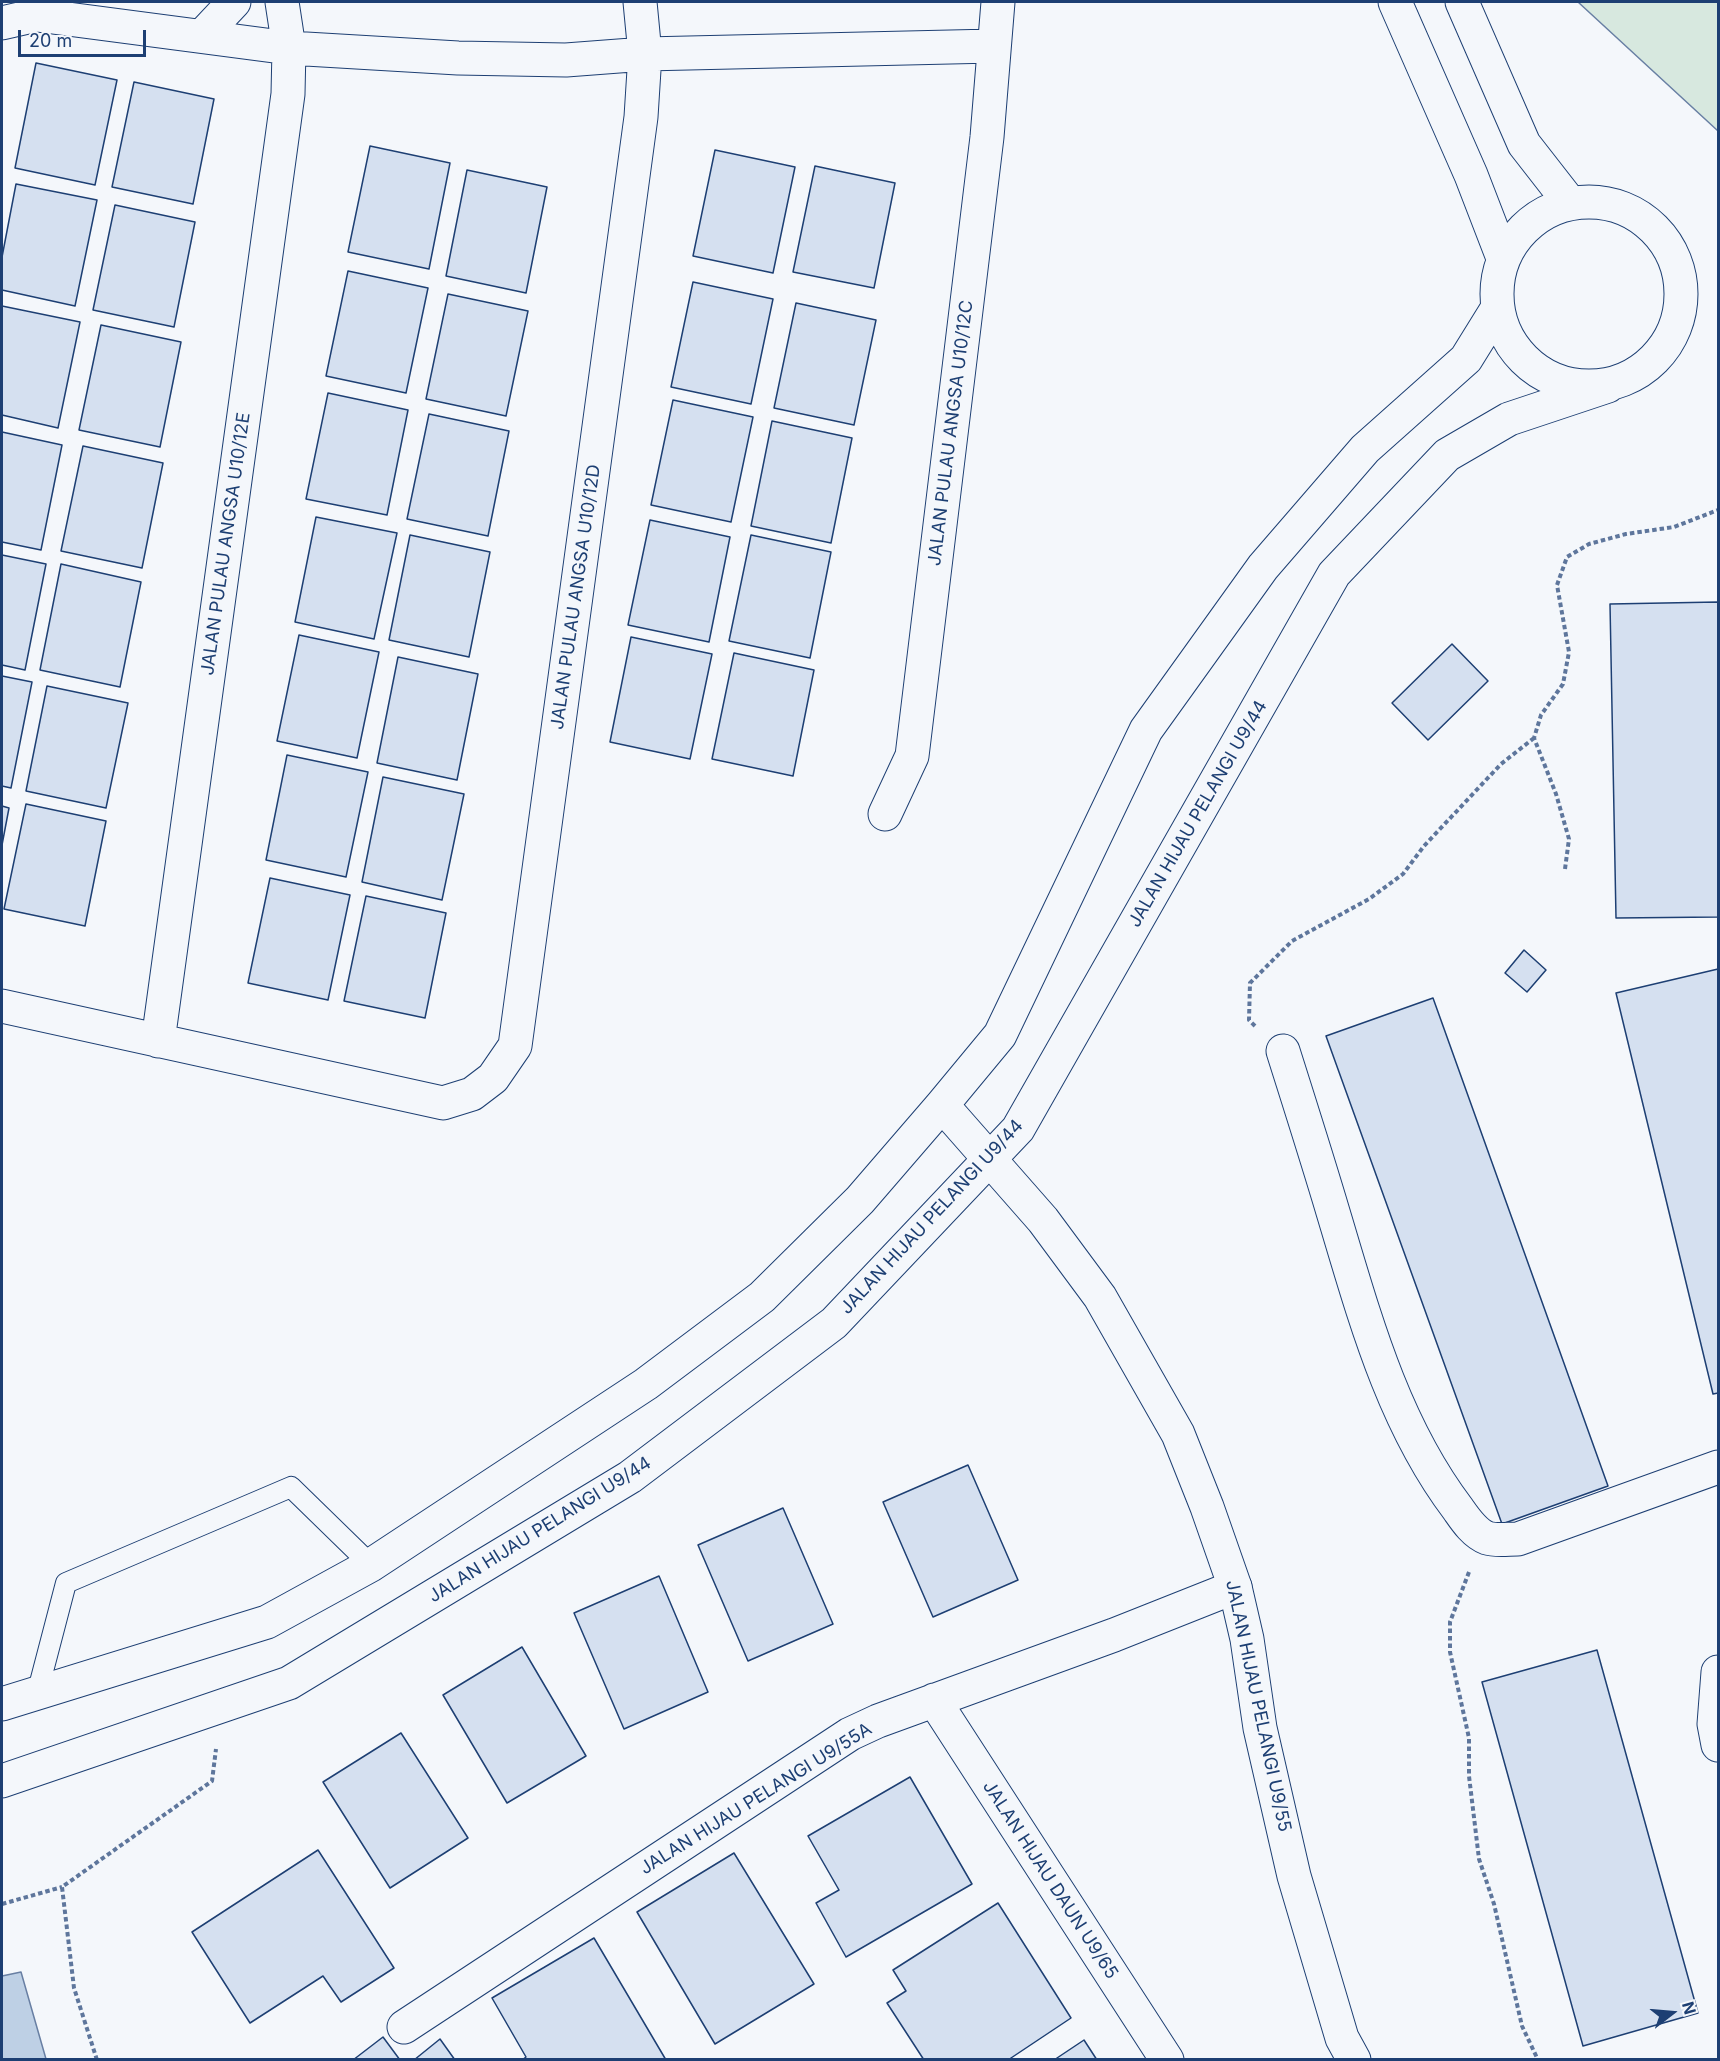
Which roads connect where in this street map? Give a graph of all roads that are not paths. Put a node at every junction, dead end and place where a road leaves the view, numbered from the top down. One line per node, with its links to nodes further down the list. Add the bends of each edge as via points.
1 (234, 2): 8 (street)
2 (282, 2): 10 (street, JALAN PULAU ANGSA U10/12E)
3 (640, 2): 11 (street, JALAN PULAU ANGSA U10/12D)
4 (998, 2): 9 (street, JALAN PULAU ANGSA U10/12C)
5 (1395, 2): 13 (street)
6 (1462, 2): 12 (street, via 1524,144)
7 (2, 23): 8 (street, via 37,15)
8 (202, 36): 10 (street)
9 (994, 46): 11 (street); 16 (street, JALAN PULAU ANGSA U10/12C, via 987,137 912,756)
10 (289, 48): 11 (street, via 566,60); 18 (street, JALAN PULAU ANGSA U10/12E, via 288,94)
11 (645, 54): 18 (street, JALAN PULAU ANGSA U10/12D, via 639,129 515,1046 493,1078 472,1094 443,1103)
12 (1570, 203): 13 (street, via 1534,220 1519,233); 15 (street, via 1597,202 1624,208 1647,223 1666,243 1678,268 1682,298 1676,329 1660,355 1636,375)
13 (1503, 258): 14 (street, via 1497,283)
14 (1497, 309): 15 (street, via 1505,333 1523,360 1548,378 1578,387); 20 (street, via 1466,359 1365,449 1263,567 1146,730 1000,1035)
15 (1608, 386): 21 (street, JALAN HIJAU PELANGI U9/44, via 1509,419 1448,455 1334,574 1018,1129)
16 (885, 814)
17 (2, 1006): 18 (street)
18 (158, 1041)
19 (1283, 1051): 22 (street, via 1357,1294 1390,1388 1413,1439 1474,1530 1486,1538 1518,1539)
20 (942, 1105): 21 (street, JALAN HIJAU PELANGI U9/55); 23 (street, via 860,1200 762,1297 646,1384)
21 (989, 1158): 24 (street, JALAN HIJAU PELANGI U9/55, via 1042,1220 1100,1298 1178,1434); 30 (street, JALAN HIJAU PELANGI U9/44, via 834,1323 630,1477 289,1683)
22 (1719, 1467)
23 (371, 1565): 26 (street, via 267,1622); 26 (lane, via 291,1487 66,1583)
24 (1235, 1587): 27 (street, JALAN HIJAU PELANGI U9/55A); 33 (street, JALAN HIJAU PELANGI U9/55, via 1260,1728 1294,1876 1342,2038)
25 (1719, 1672): 29 (street, via 1714,1724)
26 (37, 1694): 28 (street)
27 (934, 1700): 31 (street, JALAN HIJAU PELANGI U9/55A, via 850,1734); 32 (street, JALAN HIJAU DAUN U9/65)
28 (2, 1704)
29 (1719, 1745)
30 (2, 1780)
31 (404, 2027)
32 (1167, 2060)
33 (1354, 2060)

